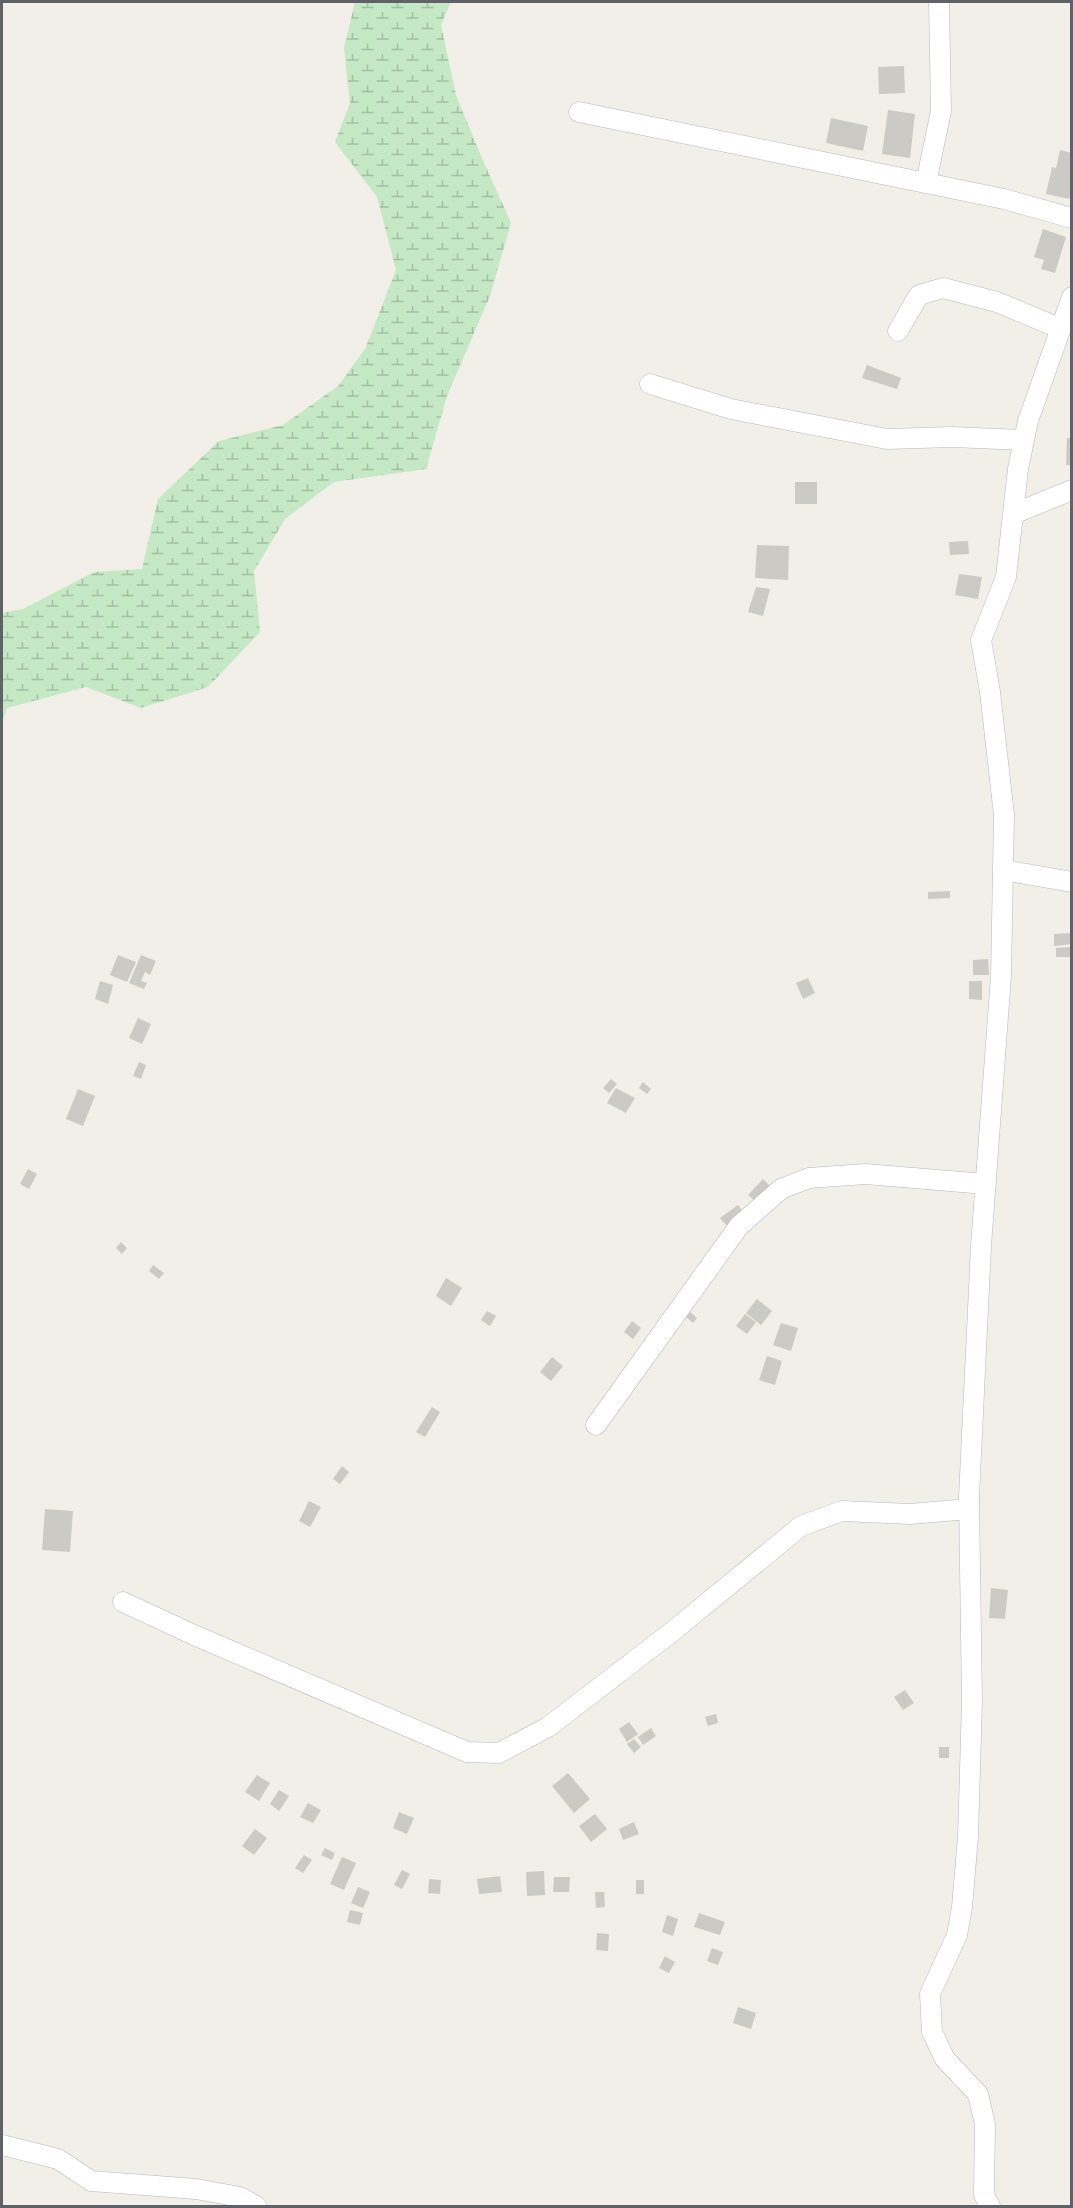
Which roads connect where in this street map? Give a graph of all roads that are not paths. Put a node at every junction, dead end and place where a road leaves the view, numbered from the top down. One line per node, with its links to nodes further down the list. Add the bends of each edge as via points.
1 (939, 2): 3 (street, via 941,111)
2 (579, 112): 3 (street)
3 (926, 183): 4 (street)
4 (1071, 218)
5 (1071, 297): 6 (street)
6 (1059, 328): 7 (street, via 997,302 944,288 920,295); 9 (street)
7 (897, 331)
8 (650, 384): 9 (street, via 731,409 887,439)
9 (1024, 440): 11 (street)
10 (1071, 490): 11 (street)
11 (1013, 514): 12 (street, via 1006,577 981,640 1004,815)
12 (1003, 870): 13 (street); 14 (street, via 1001,976)
13 (1071, 882)
14 (986, 1184): 15 (street, via 865,1174 809,1178 781,1189 739,1226); 16 (street)
15 (596, 1425)
16 (969, 1509): 17 (street, via 909,1514 842,1511 801,1526 548,1727 499,1753 467,1752); 20 (street, via 972,1702 968,1837 957,1935 930,1994 932,2032 945,2059 978,2094 985,2124 984,2195)
17 (123, 1602)
18 (2, 2145): 19 (street, via 58,2159 91,2181 196,2189 240,2197)
19 (256, 2206)
20 (990, 2206)

